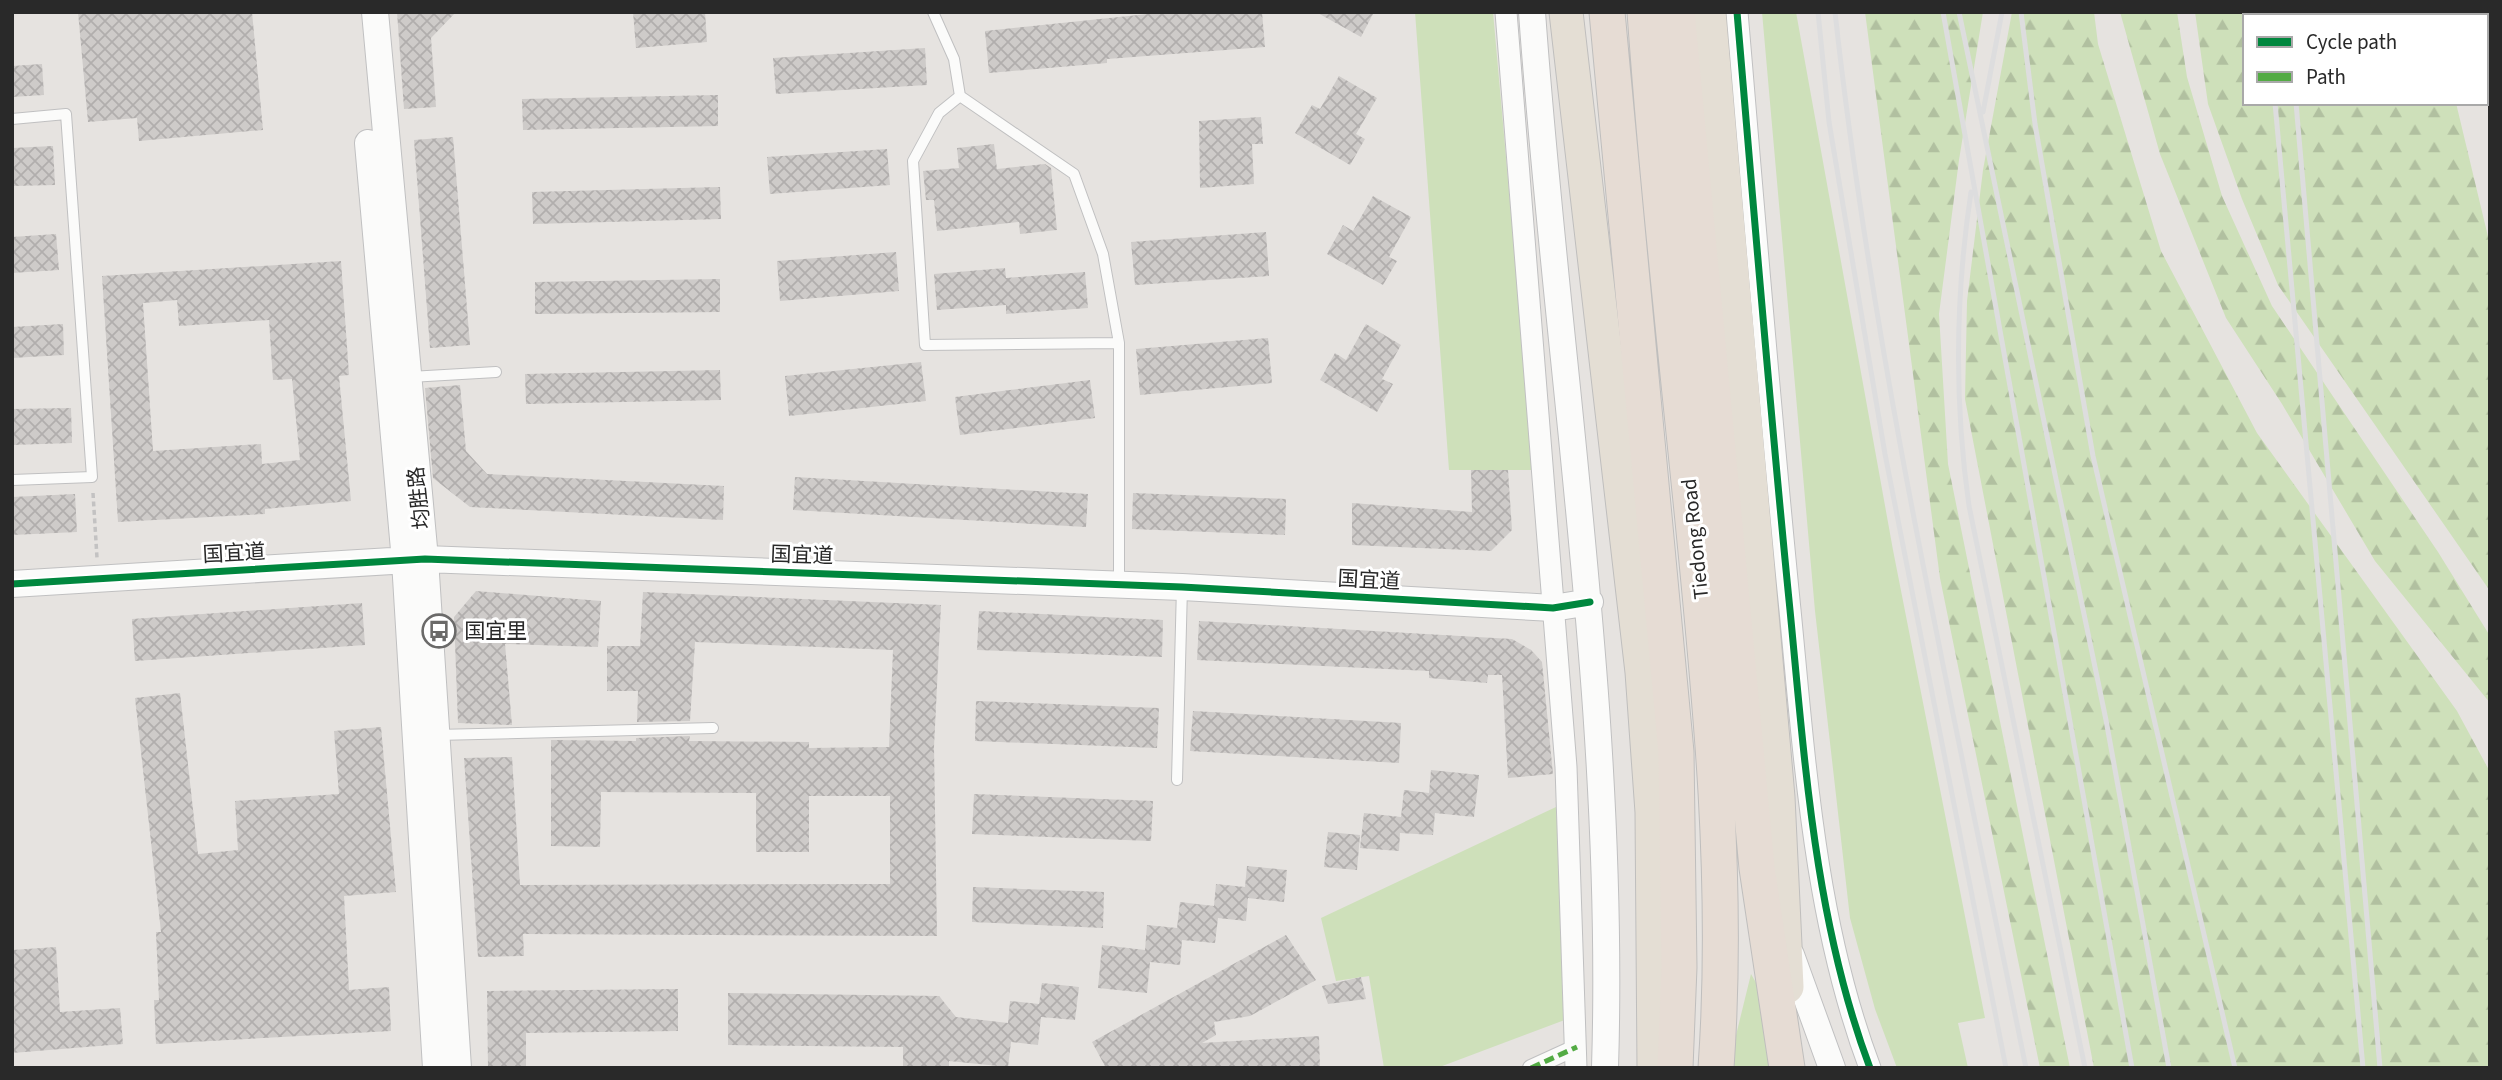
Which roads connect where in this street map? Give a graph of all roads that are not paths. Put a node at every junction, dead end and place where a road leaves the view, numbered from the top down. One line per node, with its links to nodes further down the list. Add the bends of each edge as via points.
1 (357, 12): 18 (street, 均胜路)
2 (375, 12): 16 (street, 均胜路)
3 (933, 12): 12 (lane, via 954,59)
4 (1506, 12): 23 (street)
5 (1532, 12): 22 (street)
6 (1566, 12): 34 (main road, via 1643,685 1653,812)
7 (1607, 12): 35 (highway, Tiedong Road, via 1676,752 1679,967)
8 (1645, 12): 36 (highway, Tiedong Road, via 1705,639 1720,850 1722,982)
9 (1676, 12): 27 (highway)
10 (1709, 12): 28 (main road, via 1778,797)
11 (1737, 12): 39 (street, via 1773,437 1816,853 1844,987)
12 (960, 96): 14 (lane, via 1074,174 1103,254); 14 (lane, via 939,113 913,161 925,345)
13 (12, 119): 17 (lane, via 66,114 92,477)
14 (1119, 343): 20 (lane)
15 (496, 372): 16 (lane)
16 (407, 377): 18 (street, 均胜路)
17 (12, 480)
18 (415, 560): 19 (street, 国宜道); 20 (street, 国宜道); 25 (street, 均胜路); 30 (street, 均胜路)
19 (12, 584)
20 (1119, 584): 21 (street, 国宜道)
21 (1182, 587): 23 (street, 国宜道); 26 (lane)
22 (1590, 602): 23 (street, 国宜道); 33 (street, via 1606,921)
23 (1553, 608): 29 (street, via 1567,780)
24 (713, 728): 25 (lane)
25 (436, 735): 31 (street, 均胜路)
26 (1177, 780)
27 (1757, 868): 28 (street); 37 (highway)
28 (1786, 942): 37 (main road); 38 (street)
29 (1576, 1057): 32 (street)
30 (436, 1068)
31 (458, 1068)
32 (1531, 1068)
33 (1605, 1068)
34 (1654, 1068)
35 (1675, 1068)
36 (1716, 1068)
37 (1788, 1068)
38 (1832, 1068)
39 (1870, 1068)

